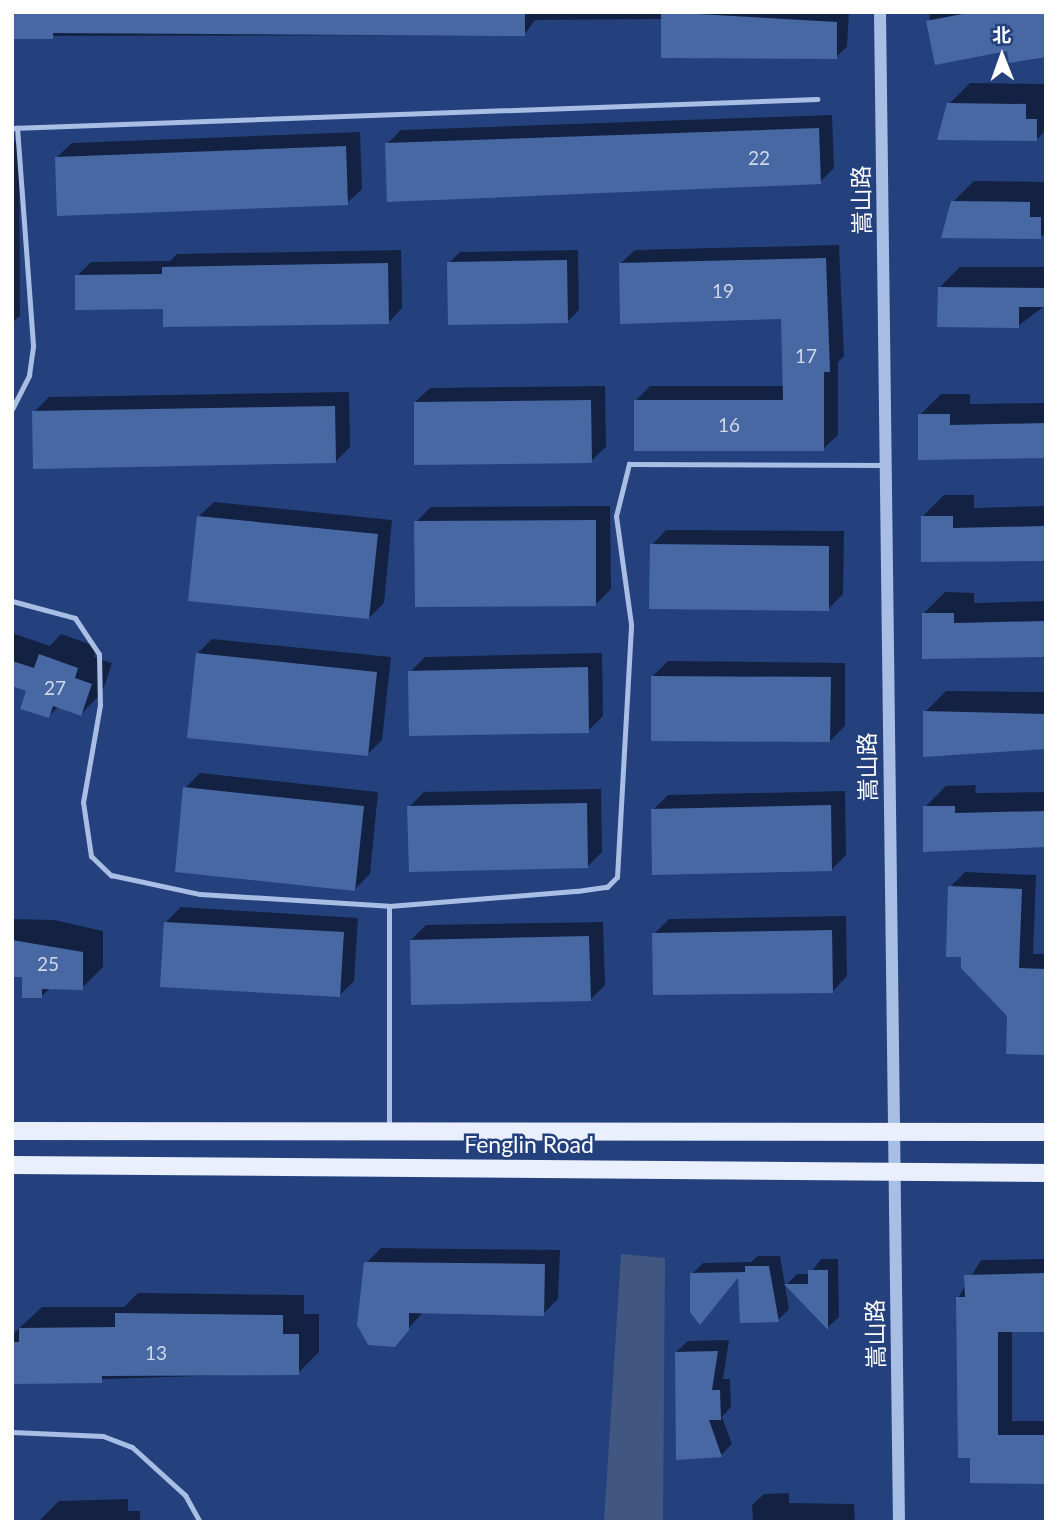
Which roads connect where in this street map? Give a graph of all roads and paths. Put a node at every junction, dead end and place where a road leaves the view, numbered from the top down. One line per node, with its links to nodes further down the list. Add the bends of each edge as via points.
1 (880, 12): 5 (street, 嵩山路)
2 (817, 99): 3 (lane)
3 (15, 128): 4 (lane, via 33,345 29,375)
4 (12, 409)
5 (885, 465): 7 (lane, via 629,464 617,516 631,624 617,877 607,887 577,891); 8 (street, 嵩山路)
6 (12, 601): 7 (lane, via 75,618 99,654 100,705 83,802 91,856 111,875 200,894)
7 (389, 906): 10 (lane)
8 (892, 1130): 10 (main road, Fenglin Road); 11 (main road, Fenglin Road); 13 (street, 嵩山路)
9 (12, 1131): 10 (main road, Fenglin Road)
10 (389, 1131)
11 (1046, 1132)
12 (12, 1165): 13 (main road, Fenglin Road)
13 (894, 1172): 14 (main road, Fenglin Road); 17 (street, 嵩山路)
14 (1046, 1173)
15 (12, 1432): 16 (lane, via 103,1436 132,1447 185,1495)
16 (200, 1522)
17 (899, 1522)

